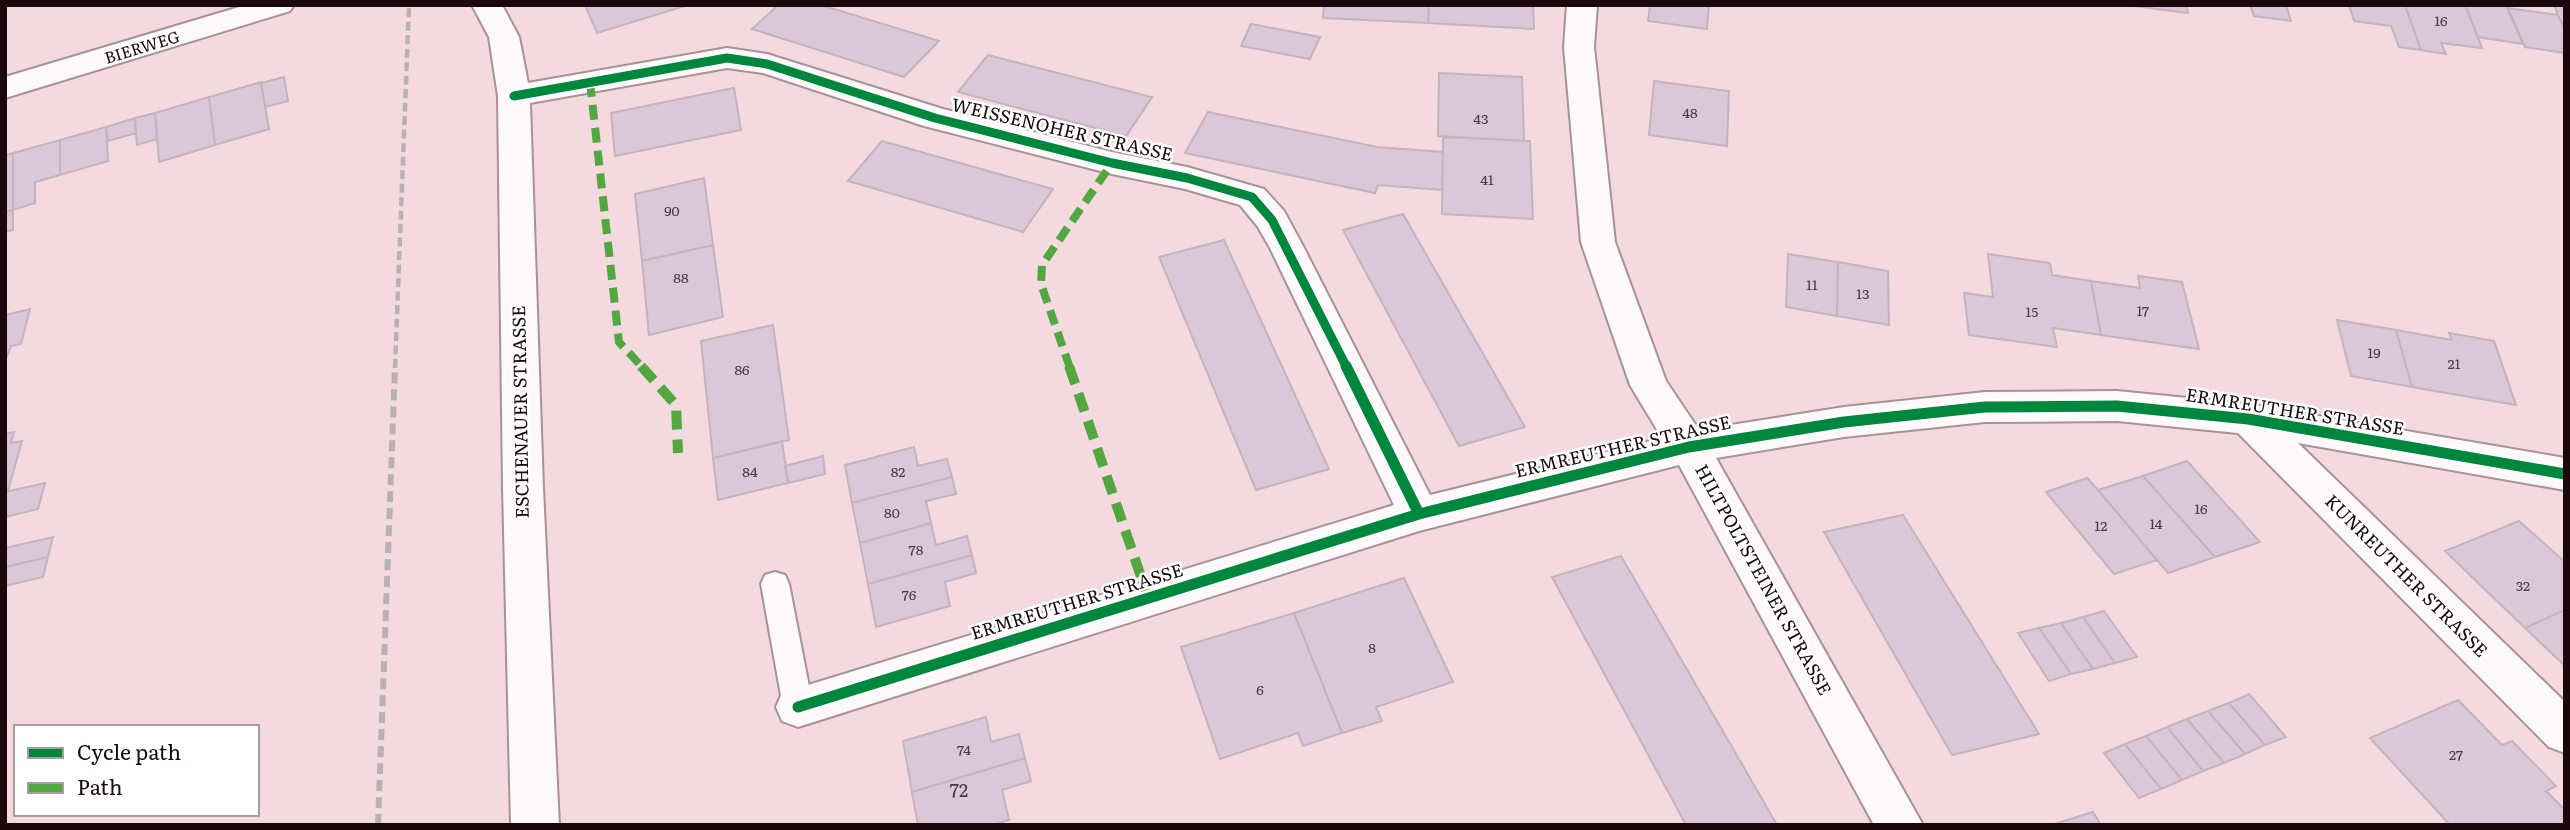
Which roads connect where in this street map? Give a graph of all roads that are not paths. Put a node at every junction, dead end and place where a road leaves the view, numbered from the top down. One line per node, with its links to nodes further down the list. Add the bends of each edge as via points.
1 (279, 5): 4 (street, BIERWEG)
2 (487, 5): 5 (street, ESCHENAUER STRASSE, via 502,26)
3 (1583, 5): 7 (street, HILTPOLTSTEINER STRASSE, via 1579,47 1598,242 1649,385)
4 (5, 88)
5 (514, 96): 9 (street, WEISSENOHER STRASSE, via 727,58 767,64 935,118 1252,197 1287,248); 13 (street, ESCHENAUER STRASSE)
6 (2248, 419): 7 (street, ERMREUTHER STRASSE, via 2116,406 1984,407 1844,422); 8 (street, ERMREUTHER STRASSE); 12 (street, KUNREUTHER STRASSE)
7 (1689, 447): 9 (street, ERMREUTHER STRASSE); 14 (street, HILTPOLTSTEINER STRASSE)
8 (2565, 474)
9 (1419, 514): 11 (street, ERMREUTHER STRASSE)
10 (775, 584): 11 (lane)
11 (798, 707)
12 (2565, 732)
13 (535, 825)
14 (1900, 825)

